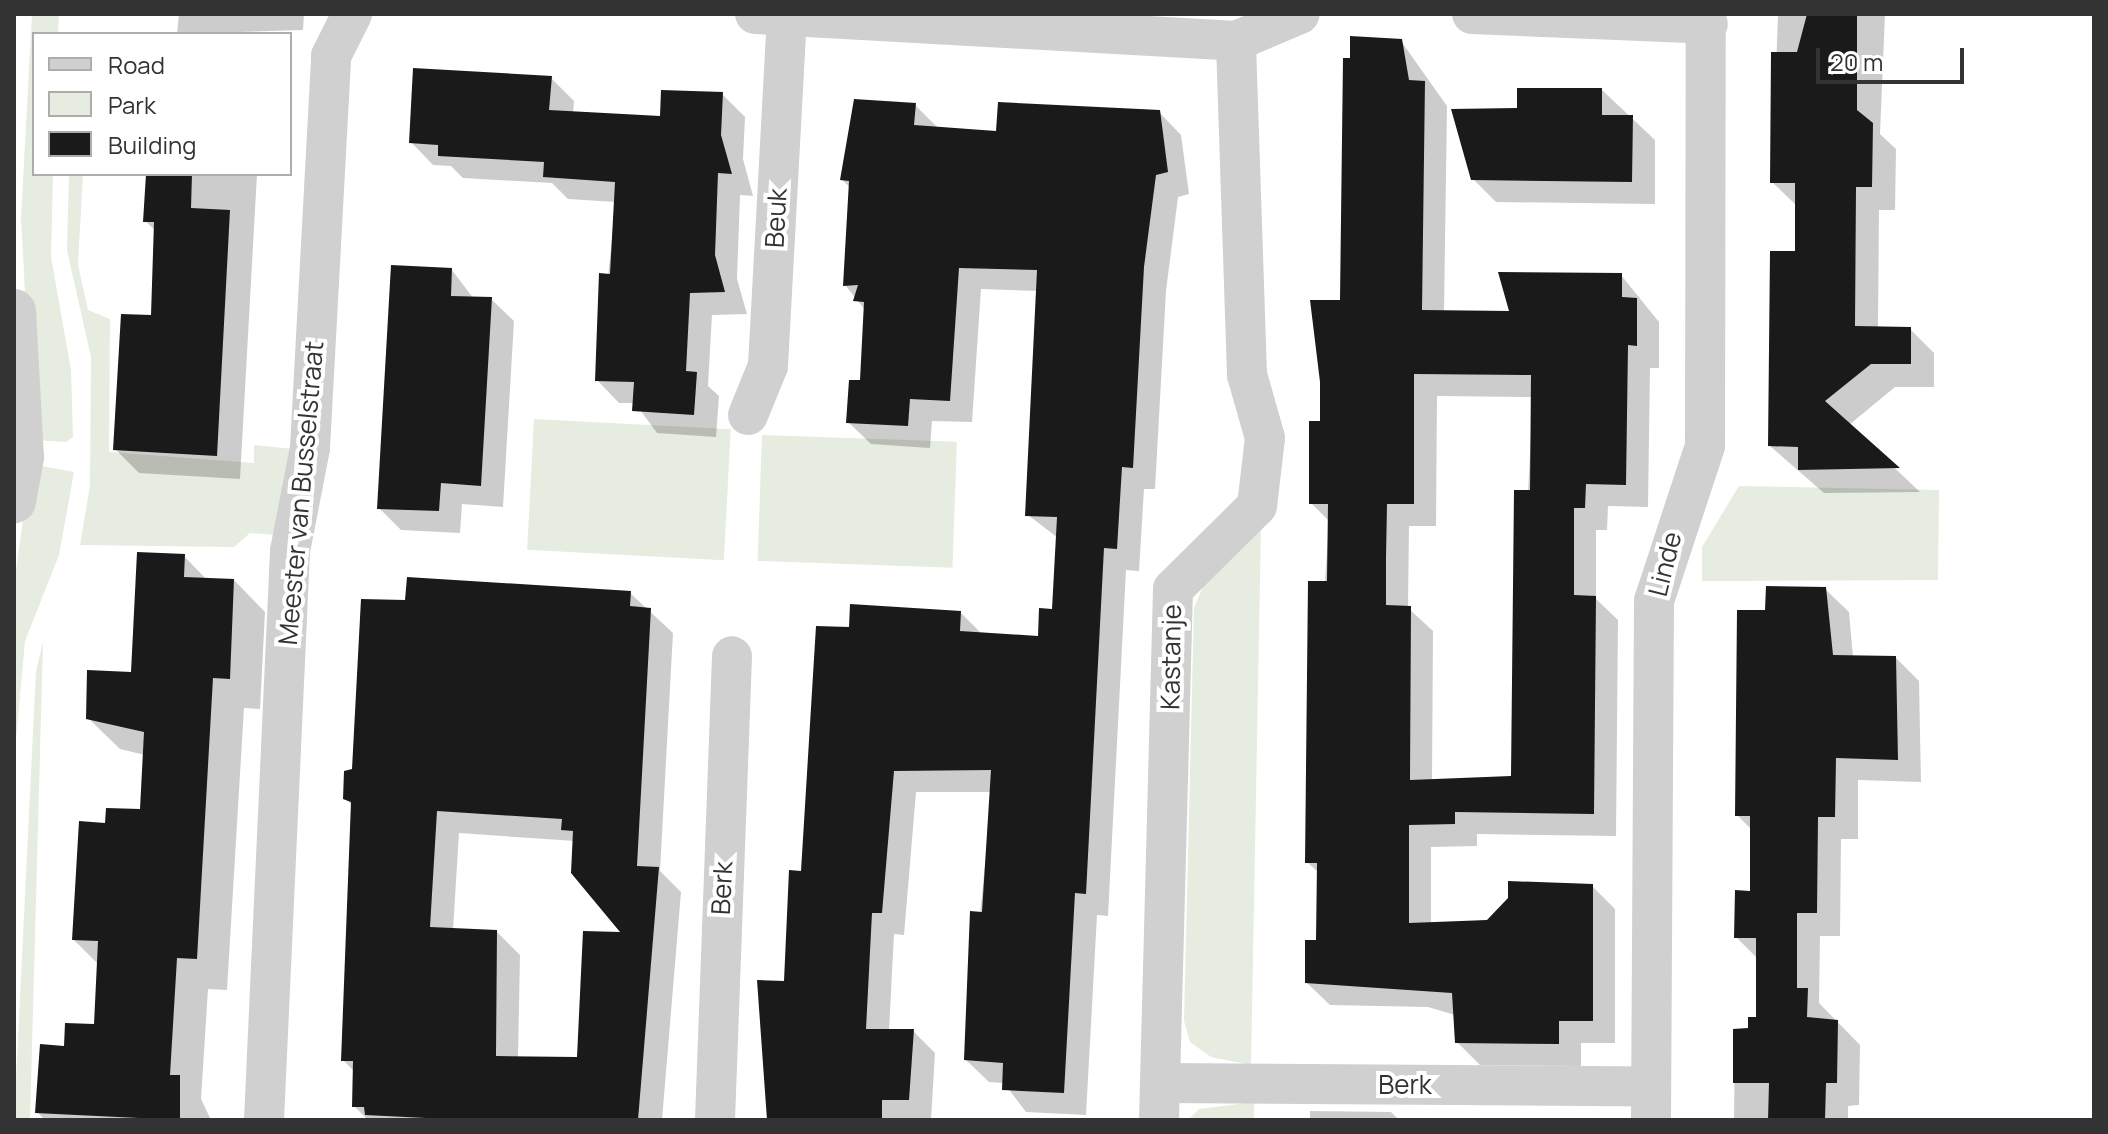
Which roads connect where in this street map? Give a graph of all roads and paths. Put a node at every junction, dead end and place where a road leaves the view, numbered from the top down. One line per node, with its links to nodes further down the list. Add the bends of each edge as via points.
1 (352, 14): 13 (street, Meester van Busselstraat, via 331,56 310,448 290,551)
2 (1300, 14): 6 (street, Beuk)
3 (1472, 14): 5 (street)
4 (771, 15): 6 (street, Beuk); 8 (street, Beuk, via 768,366)
5 (1707, 19): 12 (street, Linde, via 1705,446 1654,601)
6 (1236, 41): 11 (street, Kastanje, via 1247,375 1265,438 1257,506 1173,589)
7 (14, 311): 9 (street, via 22,457)
8 (748, 415)
9 (14, 501)
10 (732, 656): 14 (street, Berk)
11 (1160, 1102): 12 (street, Berk)
12 (1650, 1103)
13 (264, 1120)
14 (715, 1120)

